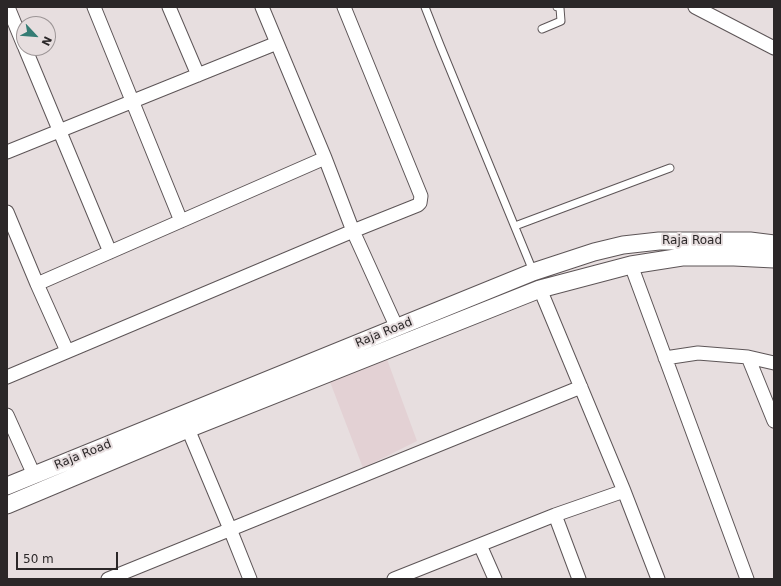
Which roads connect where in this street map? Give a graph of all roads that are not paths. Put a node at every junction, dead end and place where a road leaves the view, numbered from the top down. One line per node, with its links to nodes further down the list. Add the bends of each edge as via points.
1 (8, 7): 9 (street)
2 (94, 7): 15 (street)
3 (169, 7): 14 (street)
4 (262, 7): 11 (street)
5 (344, 7): 23 (street, via 421,196 418,205)
6 (425, 7): 22 (lane)
7 (557, 7): 10 (lane, via 560,8 561,21)
8 (695, 7): 12 (street)
9 (16, 27)
10 (542, 29)
11 (277, 43): 14 (street); 18 (street)
12 (774, 48)
13 (28, 56): 16 (street)
14 (198, 75): 15 (street)
15 (132, 101): 16 (street); 21 (street)
16 (60, 131): 17 (street); 25 (street)
17 (7, 152)
18 (325, 158): 21 (street); 23 (street)
19 (670, 168): 22 (lane)
20 (7, 212): 29 (street)
21 (181, 221): 25 (street)
22 (515, 226): 28 (lane)
23 (353, 231): 31 (street); 32 (street)
24 (774, 244): 28 (street, Raja Road, via 750,241 659,241 623,245)
25 (110, 252): 29 (street)
26 (774, 259): 27 (street, Raja Road, via 682,257)
27 (631, 265): 30 (street, Raja Road); 34 (street)
28 (533, 272): 31 (street, Raja Road)
29 (37, 284): 32 (street)
30 (540, 289): 37 (street); 40 (street, Raja Road)
31 (397, 328): 41 (street, Raja Road)
32 (67, 351): 36 (street)
33 (748, 357): 34 (street, via 698,353); 35 (street); 39 (street)
34 (665, 358): 57 (street)
35 (774, 363)
36 (7, 377)
37 (581, 387): 45 (street); 48 (street)
38 (7, 415): 42 (street)
39 (774, 421)
40 (188, 430): 43 (street, Raja Road); 48 (street)
41 (56, 466): 42 (street, Raja Road); 43 (street)
42 (34, 475): 44 (street, Raja Road)
43 (64, 482): 46 (street, Raja Road)
44 (7, 486)
45 (624, 491): 47 (street); 56 (street)
46 (7, 505)
47 (555, 515): 49 (street); 55 (street)
48 (230, 529): 51 (street); 52 (street)
49 (480, 545): 50 (street); 54 (street)
50 (416, 575): 53 (street)
51 (108, 579)
52 (250, 579)
53 (394, 579)
54 (495, 579)
55 (579, 579)
56 (658, 579)
57 (747, 579)

